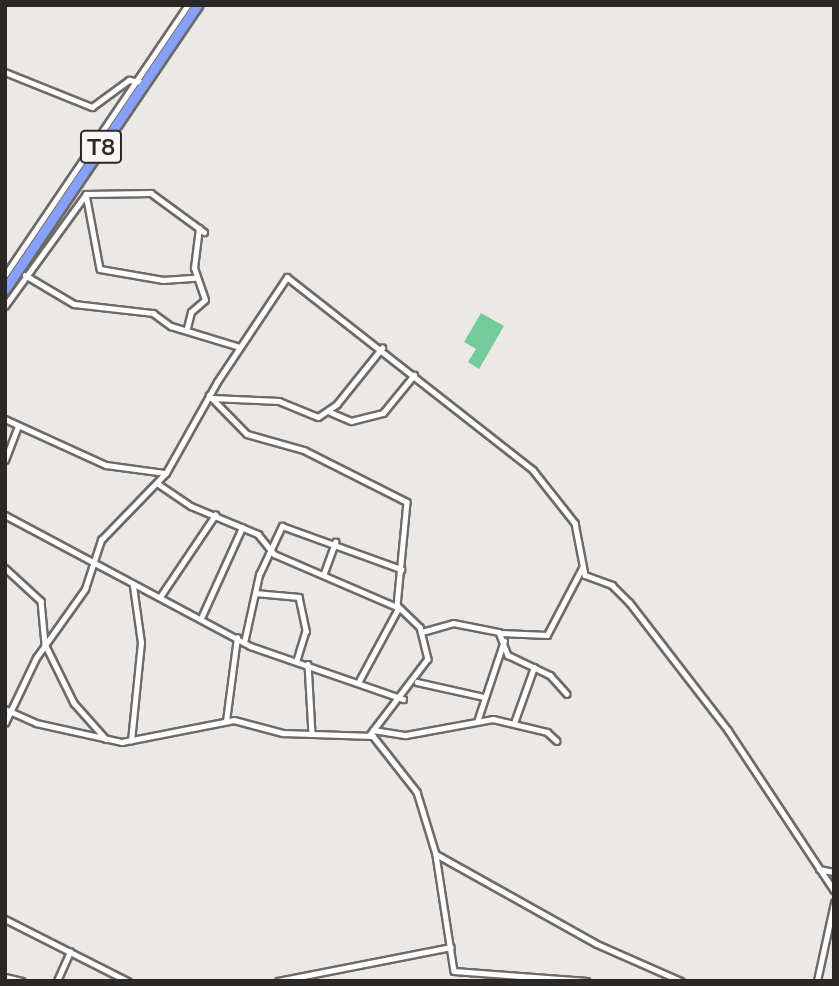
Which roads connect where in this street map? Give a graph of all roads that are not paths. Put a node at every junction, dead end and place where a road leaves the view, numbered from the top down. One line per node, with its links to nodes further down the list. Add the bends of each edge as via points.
1 (188, 5): 4 (street)
2 (197, 5): 4 (highway, T8)
3 (5, 72): 4 (street, via 92,107)
4 (139, 80): 8 (street); 11 (highway, T8)
5 (86, 194): 6 (street, via 151,193); 9 (street); 10 (street, via 100,269 163,280)
6 (199, 227): 7 (street); 10 (street)
7 (204, 232)
8 (5, 275)
9 (25, 275): 12 (street); 13 (street, via 74,304 153,313)
10 (195, 278): 13 (street, via 205,300 191,313)
11 (5, 289)
12 (5, 306)
13 (187, 328): 14 (street)
14 (240, 347): 15 (street, via 288,277); 17 (street)
15 (382, 348): 16 (street); 18 (street)
16 (414, 375): 18 (street, via 383,413 351,421); 31 (street, via 548,487 579,534)
17 (211, 397): 18 (street, via 279,401 313,418); 22 (street); 32 (street, via 247,435 304,450 402,495 409,515)
18 (330, 412)
19 (5, 419): 20 (street)
20 (18, 426): 21 (street); 22 (street, via 106,465)
21 (5, 460)
22 (166, 473): 23 (street)
23 (157, 483): 25 (street); 29 (street, via 111,524)
24 (5, 515): 29 (street)
25 (215, 515): 26 (street); 36 (street)
26 (242, 527): 28 (street); 38 (street)
27 (335, 542): 28 (street, via 286,525); 32 (street); 33 (street)
28 (270, 549): 33 (street); 35 (street)
29 (92, 565): 34 (street); 44 (street, via 85,589)
30 (5, 568): 44 (street, via 41,601)
31 (582, 568): 40 (street, via 547,635); 65 (street, via 624,595 727,730)
32 (401, 569): 37 (street)
33 (324, 573): 37 (street)
34 (133, 585): 36 (street); 62 (street, via 141,629)
35 (255, 593): 43 (street); 45 (street, via 299,597 307,629)
36 (160, 598): 38 (street)
37 (398, 608): 39 (street); 48 (street)
38 (202, 616): 41 (street)
39 (422, 632): 40 (street, via 453,623); 49 (street, via 428,659)
40 (500, 633): 42 (street)
41 (237, 638): 43 (street); 56 (street)
42 (504, 641): 47 (street, via 508,655); 51 (street)
43 (244, 643): 45 (street)
44 (45, 644): 54 (street); 61 (street, via 74,703)
45 (297, 660): 46 (street)
46 (308, 664): 48 (street); 60 (street)
47 (534, 667): 50 (street); 58 (street)
48 (359, 681): 52 (street)
49 (416, 682): 51 (street); 52 (street)
50 (567, 694)
51 (484, 697): 55 (street)
52 (403, 699): 59 (street)
53 (5, 709): 54 (street)
54 (12, 712): 57 (street); 61 (street)
55 (478, 719): 58 (street); 59 (street, via 406,735)
56 (226, 721): 60 (street); 62 (street)
57 (5, 723)
58 (514, 723): 63 (street)
59 (372, 733): 60 (street); 64 (street, via 387,747 416,792)
60 (312, 734)
61 (107, 740): 62 (street)
62 (131, 741)
63 (557, 741)
64 (436, 854): 70 (street); 79 (street, via 597,944)
65 (818, 869): 66 (street); 67 (street)
66 (834, 872)
67 (834, 890)
68 (834, 903): 80 (street)
69 (5, 919): 71 (street)
70 (451, 947): 73 (street, via 456,973); 77 (street)
71 (70, 952): 75 (street); 76 (street)
72 (5, 977): 74 (street)
73 (565, 979): 78 (street)
74 (22, 981)
75 (57, 981)
76 (128, 981)
77 (278, 981)
78 (587, 981)
79 (681, 981)
80 (817, 981)

